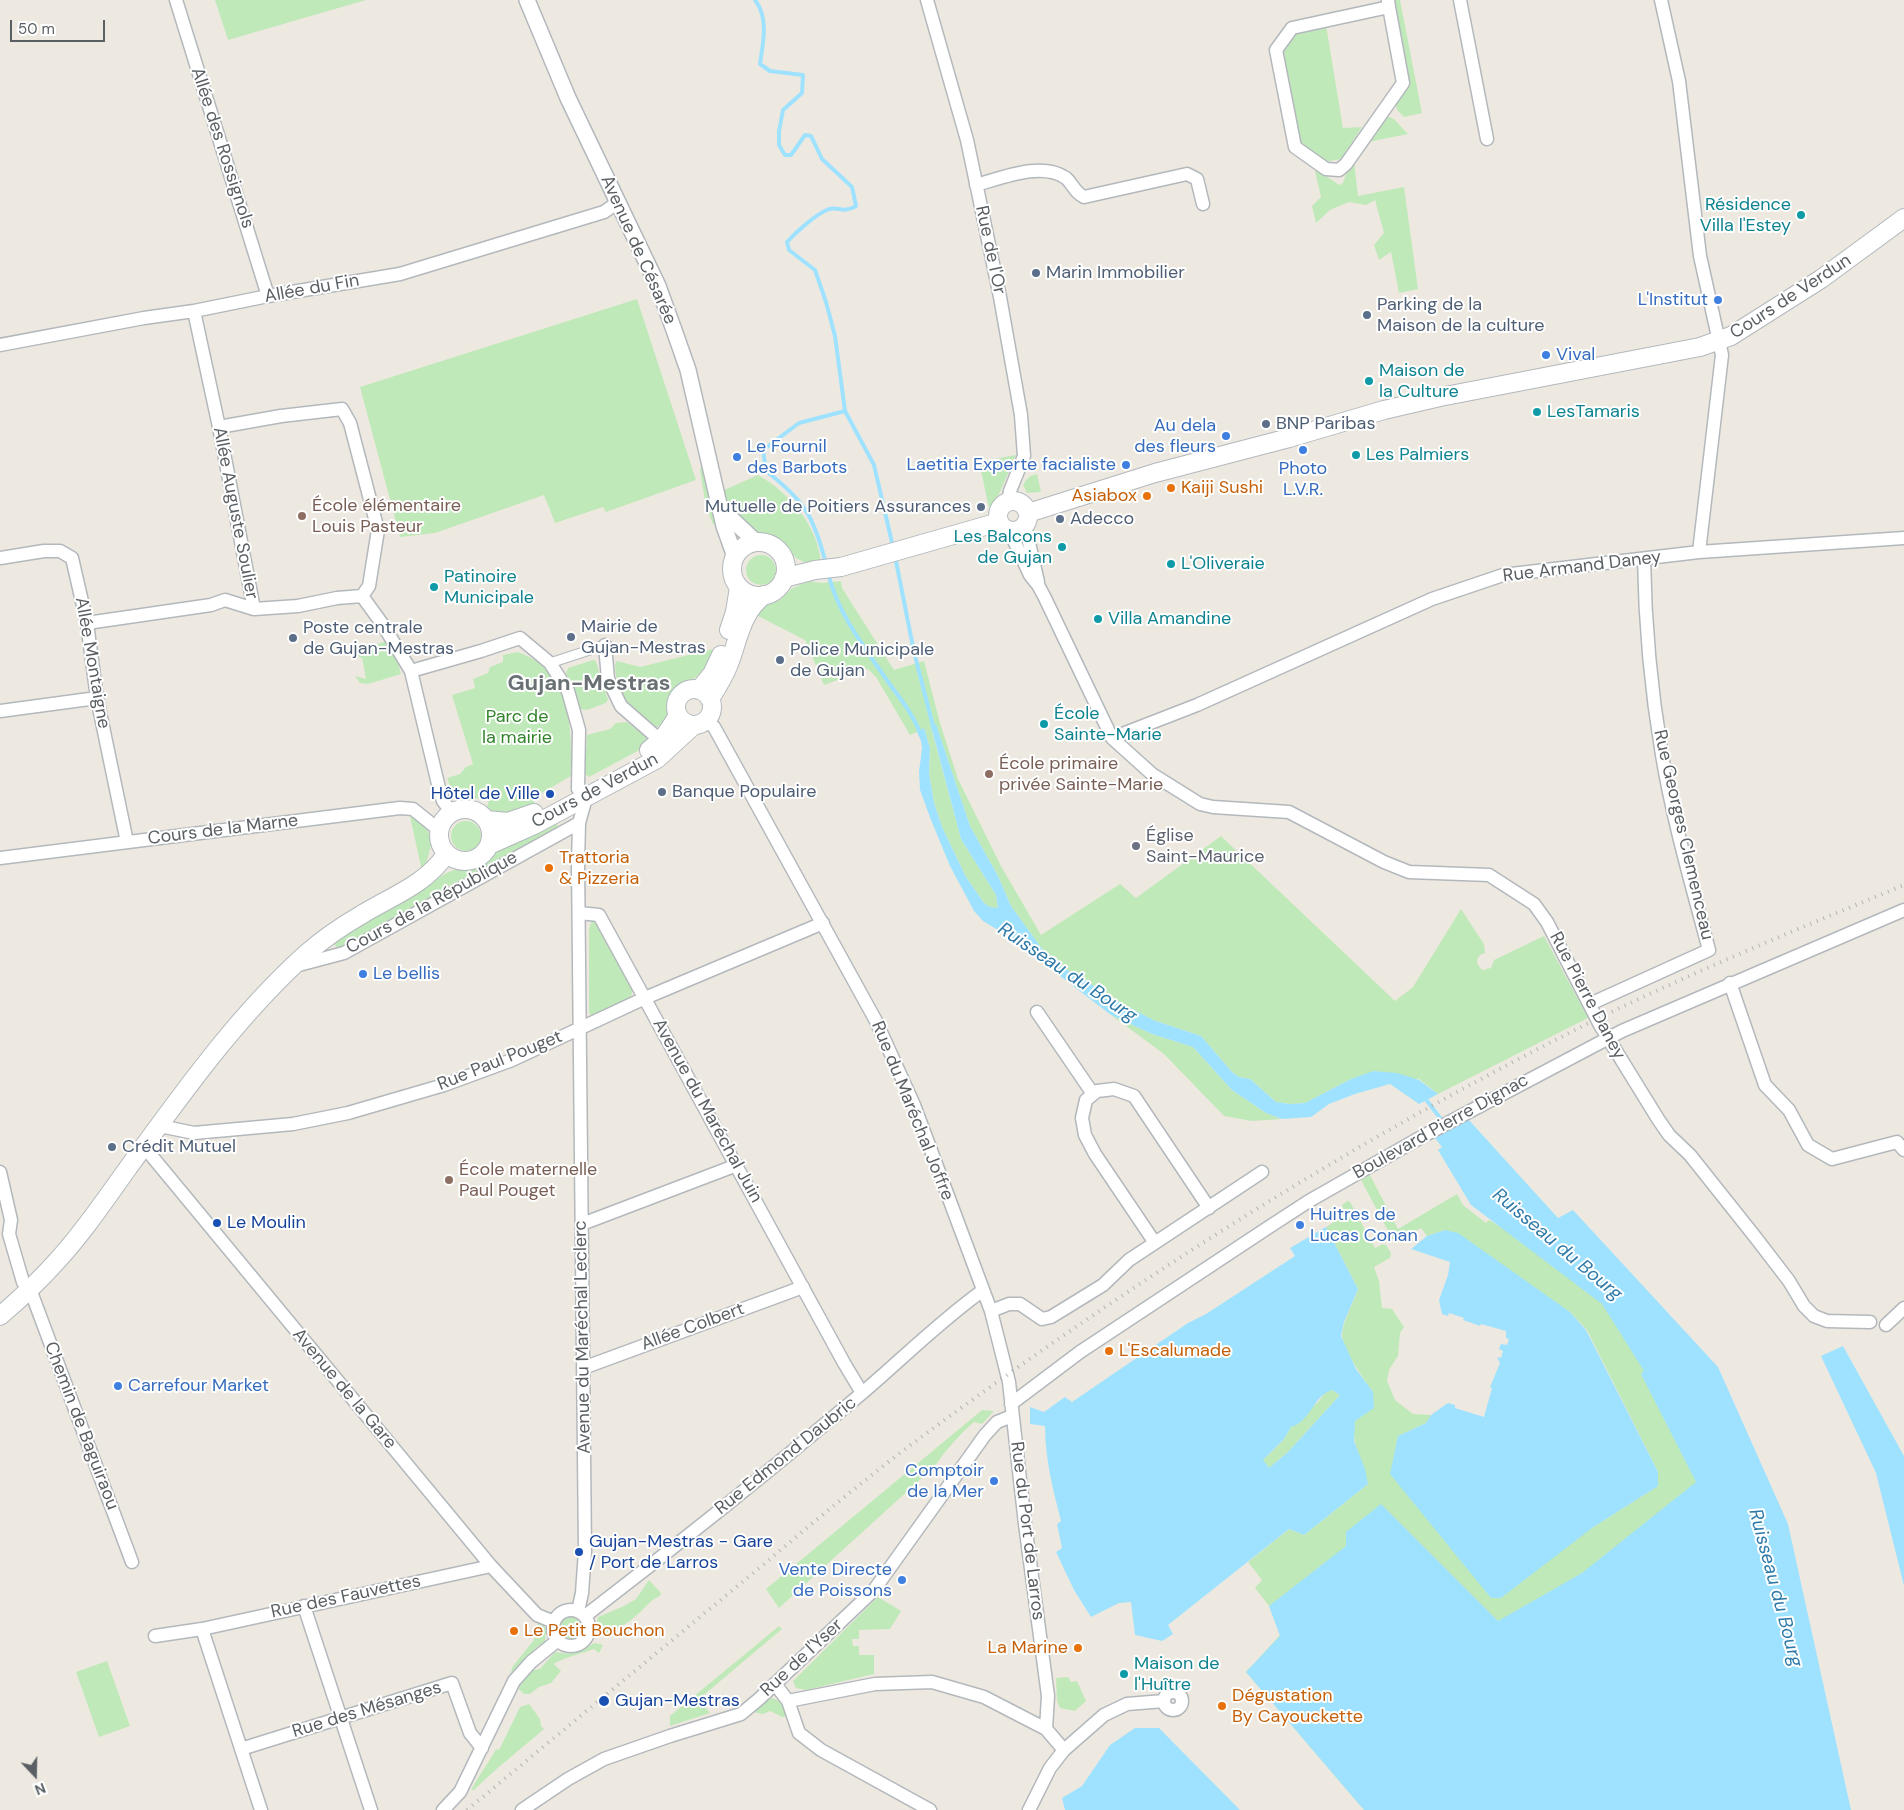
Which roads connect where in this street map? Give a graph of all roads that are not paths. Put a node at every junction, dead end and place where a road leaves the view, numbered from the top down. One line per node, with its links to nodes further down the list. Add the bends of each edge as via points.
1 (176, 0): 12 (street, Allée des Rossignols)
2 (526, 0): 9 (street, Avenue de Césarée)
3 (927, 0): 8 (street, Rue de l'Or, via 967,140)
4 (1460, 0): 7 (street)
5 (1662, 0): 14 (street, via 1678,81 1700,256)
6 (1389, 3): 6 (street, via 1403,84 1346,164 1339,170 1326,169 1295,147 1276,50 1292,28)
7 (1487, 139)
8 (976, 185): 10 (street, via 1040,169 1051,170 1067,179 1084,197 1187,174 1197,179); 17 (street, Rue de l'Or, via 1000,297 1020,415 1024,456)
9 (617, 203): 12 (street, Allée du Fin, via 604,212 400,274); 18 (street, Avenue de Césarée, via 658,286 688,370)
10 (1203, 204)
11 (1904, 218): 14 (main road, Cours de Verdun, via 1821,279)
12 (268, 296): 13 (street, Allée du Fin)
13 (194, 311): 15 (street, Allée du Fin); 16 (street, Allée Auguste Soulier)
14 (1719, 342): 19 (main road, Cours de Verdun, via 1387,410 1155,474); 22 (street, via 1722,355)
15 (0, 345)
16 (219, 427): 31 (street, via 342,409 350,423 378,530 369,586); 32 (street, Allée Auguste Soulier)
17 (1008, 502): 19 (main road, via 1019,503 1026,509)
18 (721, 509): 21 (street); 23 (street, Avenue de Césarée)
19 (1015, 523): 27 (main road, Cours de Verdun); 42 (street, via 1038,585)
20 (1904, 538): 22 (street, Rue Armand Daney)
21 (756, 542): 23 (main road, via 748,544); 26 (main road, via 774,546)
22 (1699, 552): 25 (street, Rue Armand Daney)
23 (735, 557): 29 (main road, via 732,573)
24 (0, 558): 33 (street, Allée Montaigne, via 44,551 60,551 72,558)
25 (1644, 559): 42 (street, Rue Armand Daney, via 1503,575 1440,596 1196,705); 60 (street, Rue Georges Clemenceau, via 1647,640 1662,756 1709,950)
26 (784, 560): 27 (main road); 28 (main road)
27 (818, 570): 28 (main road, Cours de Verdun)
28 (784, 578): 30 (main road, via 773,592)
29 (739, 587): 30 (main road, via 755,596); 37 (main road, via 735,612)
30 (764, 595): 37 (main road, via 745,617 721,683)
31 (362, 596): 32 (street, Allée Auguste Soulier); 36 (street)
32 (254, 609): 33 (street, via 225,600 211,605)
33 (87, 623): 38 (street, Allée Montaigne)
34 (605, 645): 35 (street); 43 (street, via 608,679 621,706)
35 (550, 663): 36 (street, via 520,638); 44 (street, via 568,691 579,730)
36 (411, 671): 45 (street, via 439,788 443,801)
37 (704, 694): 40 (main road, via 688,691 679,698); 41 (main road, via 712,710)
38 (97, 698): 39 (street); 50 (street, Allée Montaigne)
39 (0, 711)
40 (678, 714): 41 (main road, via 684,722); 43 (main road, Cours de Verdun)
41 (700, 723): 44 (main road, Cours de Verdun, via 658,759); 56 (street, Rue du Maréchal Joffre, via 714,727)
42 (1112, 738): 60 (street, Rue Pierre Daney, via 1152,774 1200,804 1289,812 1409,872 1489,875 1534,904 1547,922)
43 (661, 741): 44 (main road, Cours de Verdun)
44 (582, 793): 46 (main road, Cours de Verdun); 47 (main road, Cours de Verdun, via 508,822); 48 (street)
45 (452, 812): 47 (main road, via 466,809); 49 (main road)
46 (557, 813): 48 (street); 51 (main road, Cours de Verdun)
47 (486, 820): 51 (main road, via 490,827)
48 (574, 828): 55 (street); 57 (street, Cours de la République, via 344,953)
49 (439, 830): 50 (street, Cours de la Marne, via 413,809 400,808); 52 (main road, via 441,847)
50 (127, 842): 53 (street, Cours de la Marne)
51 (489, 845): 52 (main road, via 478,858 470,861 453,859)
52 (446, 854): 57 (main road, Cours de la République, via 437,868 420,881 341,927)
53 (0, 858)
54 (1904, 910): 58 (street, Boulevard Pierre Dignac)
55 (579, 913): 59 (street, Avenue du Maréchal Juin, via 599,915); 62 (street, Avenue du Maréchal Leclerc)
56 (823, 923): 59 (street, Rue Paul Pouget); 76 (street, Rue du Maréchal Joffre, via 876,1021 914,1105)
57 (293, 967): 65 (main road, Cours de la République, via 243,1018)
58 (1730, 983): 63 (street, Boulevard Pierre Dignac); 67 (street, via 1765,1085 1789,1110 1808,1145 1832,1159 1897,1142)
59 (645, 998): 62 (street, Rue Paul Pouget); 68 (street, Avenue du Maréchal Juin)
60 (1590, 1004): 63 (street, Rue Pierre Daney)
61 (1037, 1012): 64 (street)
62 (580, 1029): 65 (street, Rue Paul Pouget, via 512,1060 444,1085 348,1113 293,1124 194,1133); 72 (street, Avenue du Maréchal Leclerc)
63 (1608, 1038): 80 (street, Rue Pierre Daney, via 1669,1135 1690,1155 1810,1312 1827,1321); 84 (street, Boulevard Pierre Dignac, via 1460,1116 1285,1216 1080,1352)
64 (1093, 1094): 71 (street, via 1114,1089 1134,1096); 73 (street, via 1086,1100 1082,1118 1085,1135)
65 (160, 1126): 66 (main road, Cours de la République)
66 (143, 1147): 75 (main road, Cours de la République, via 69,1248); 86 (street, Avenue de la Gare)
67 (1904, 1150)
68 (737, 1165): 72 (street); 74 (street, Avenue du Maréchal Juin)
69 (0, 1172): 75 (street, Chemin de Baguiraou, via 11,1220 9,1234 24,1282)
70 (1262, 1172): 71 (street)
71 (1210, 1208): 73 (street)
72 (582, 1224): 82 (street, Avenue du Maréchal Leclerc)
73 (1155, 1243): 78 (street, via 1129,1260 1103,1285 1051,1317 1042,1319 1020,1304 1009,1304)
74 (803, 1287): 82 (street, Allée Colbert); 83 (street, Avenue du Maréchal Juin)
75 (30, 1289): 79 (main road, Cours de la République); 85 (street, Chemin de Baguiraou)
76 (982, 1290): 78 (street, Rue du Maréchal Joffre); 83 (street, Rue Edmond Daubric)
77 (1904, 1308): 81 (street)
78 (991, 1312): 84 (street, Rue du Maréchal Joffre, via 1009,1382)
79 (0, 1316)
80 (1870, 1322)
81 (1886, 1325)
82 (583, 1368): 88 (street, Avenue du Maréchal Leclerc)
83 (862, 1393): 88 (street, Rue Edmond Daubric, via 655,1562)
84 (1012, 1410): 93 (street, Rue de l'Yser, via 985,1435 874,1590); 97 (street, Rue du Port de Larros, via 1047,1687)
85 (132, 1562)
86 (491, 1566): 87 (street, Rue des Fauvettes); 89 (street, Avenue de la Gare, via 537,1615)
87 (304, 1606): 90 (street, Rue des Fauvettes); 96 (street)
88 (581, 1613): 89 (street, Rue Edmond Daubric, via 566,1610); 92 (street, via 589,1630 581,1643 566,1646)
89 (554, 1622): 92 (street, via 553,1632)
90 (202, 1629): 91 (street, Rue des Fauvettes); 99 (street)
91 (156, 1636)
92 (558, 1640): 98 (street, via 514,1681)
93 (775, 1684): 94 (street); 104 (street, Rue de l'Yser, via 740,1714 604,1760 568,1779)
94 (788, 1701): 97 (street, via 875,1684 932,1682 984,1697); 105 (street, via 799,1733 821,1750)
95 (1164, 1701): 100 (street, via 1136,1702 1111,1710)
96 (341, 1717): 98 (street, Rue des Mésanges, via 452,1683 470,1733); 99 (street, Rue des Mésanges); 102 (street)
97 (1046, 1729): 100 (street)
98 (482, 1748): 103 (street, via 460,1792)
99 (242, 1749): 101 (street)
100 (1064, 1750): 106 (street, via 1050,1768)
101 (261, 1810)
102 (371, 1810)
103 (443, 1810)
104 (522, 1810)
105 (930, 1810)
106 (1029, 1810)

